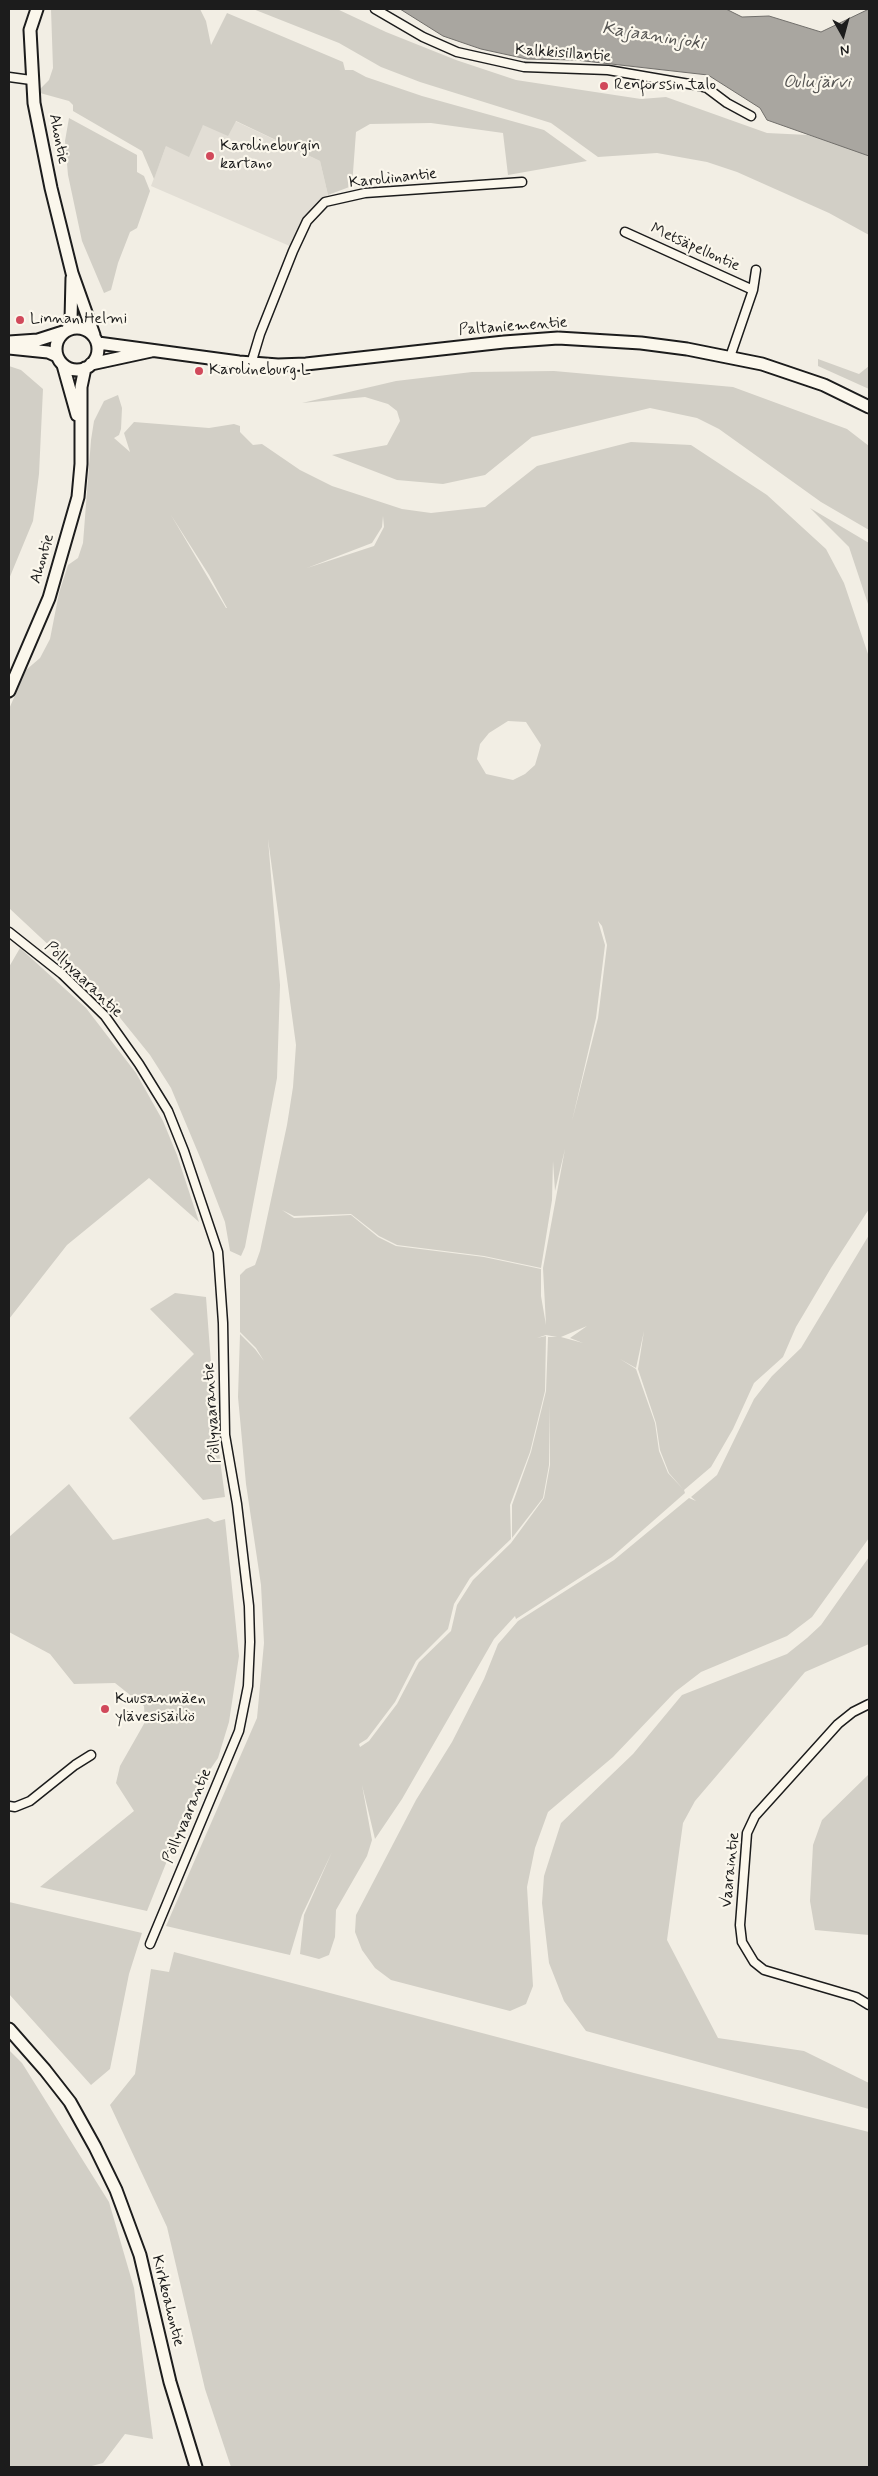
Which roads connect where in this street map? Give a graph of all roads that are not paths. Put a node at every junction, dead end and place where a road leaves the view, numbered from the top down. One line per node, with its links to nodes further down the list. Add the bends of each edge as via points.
1 (37, 9): 4 (street, Ahontie, via 30,30)
2 (375, 9): 5 (street, Kalkkisillantie, via 423,37 457,52 524,67 608,70 696,85 707,88)
3 (9, 76): 4 (street)
4 (31, 80): 9 (street, Ahontie, via 51,188)
5 (751, 116)
6 (522, 182): 18 (street, Karoliinantie, via 365,192 326,202 307,221 293,251)
7 (625, 232): 10 (street, Metsäpellontie)
8 (756, 270): 10 (street, Metsäpellontie)
9 (72, 273): 11 (street, Ahontie, via 71,320); 12 (street, Ahontie)
10 (753, 290): 16 (street, Metsäpellontie)
11 (66, 330): 12 (street, via 84,328); 13 (street, via 38,340); 17 (street, via 57,340)
12 (96, 339): 15 (street, Paltaniementie, via 116,347); 19 (street, via 98,355)
13 (9, 342)
14 (9, 348): 17 (street, via 43,352)
15 (151, 351): 18 (street, Paltaniementie); 19 (street, Paltaniementie)
16 (730, 357): 18 (street, Paltaniementie, via 641,342 558,338 306,364); 20 (street, Paltaniementie, via 793,373)
17 (60, 360): 19 (street, via 76,370); 21 (street, Ahontie)
18 (251, 364)
19 (88, 367): 21 (street, Ahontie, via 81,387)
20 (869, 407)
21 (81, 429): 22 (street, Ahontie, via 78,497 49,598)
22 (9, 691)
23 (9, 932): 27 (street, Pöllyvaarantie, via 62,974 105,1016 140,1064 168,1111 218,1252 225,1435 249,1606 248,1686 238,1731)
24 (869, 1704): 28 (street, Vaaraintie, via 838,1724 755,1816 747,1833 740,1925 742,1942 754,1962 764,1970 856,1998)
25 (91, 1755): 26 (street, via 74,1764 30,1801)
26 (9, 1806)
27 (150, 1944)
28 (869, 2005)
29 (9, 2029): 30 (street, Kirkkoahontie, via 70,2102 116,2190 140,2255 170,2382)
30 (196, 2467)

